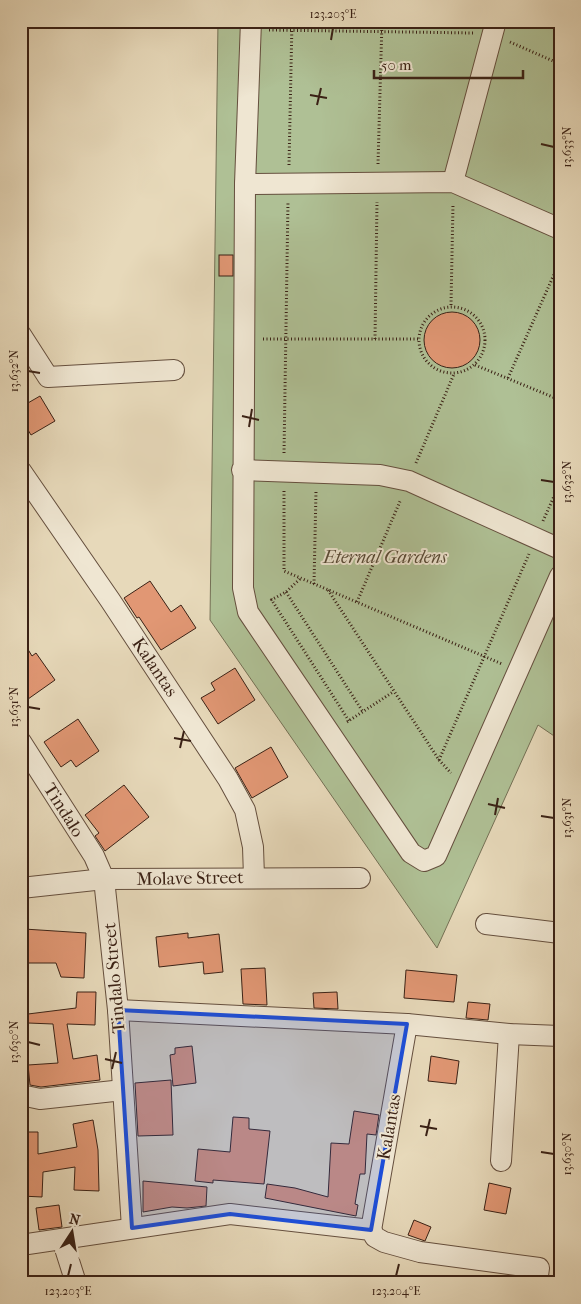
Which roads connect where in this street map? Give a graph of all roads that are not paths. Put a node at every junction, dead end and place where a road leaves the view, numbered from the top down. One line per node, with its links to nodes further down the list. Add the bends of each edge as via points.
1 (251, 26): 4 (street)
2 (494, 27): 3 (street)
3 (453, 182): 4 (street); 5 (street)
4 (245, 184): 8 (street)
5 (560, 229)
6 (21, 335): 7 (street, via 48,377)
7 (174, 370)
8 (242, 470): 10 (street, via 380,474 409,481); 11 (street, via 242,588 248,612 411,853 424,861 436,856)
9 (21, 471): 13 (street, Kalantas, via 228,780 244,810 253,848)
10 (560, 549)
11 (560, 576)
12 (21, 742): 15 (street, Tindalo, via 94,856)
13 (254, 877): 14 (street, Molave Street); 15 (street, Molave Street)
14 (360, 878)
15 (104, 879): 16 (street, Molave Street); 19 (street, Tindalo Street)
16 (21, 888)
17 (486, 924): 18 (street)
18 (560, 933)
19 (118, 1010): 20 (street); 23 (street, Tindalo Street)
20 (407, 1024): 21 (street); 27 (street, Kalantas)
21 (509, 1034): 22 (street); 25 (street)
22 (560, 1036)
23 (123, 1090): 24 (street, via 40,1099); 26 (street, Tindalo Street)
24 (21, 1095)
25 (502, 1161)
26 (132, 1228): 27 (street, via 230,1214); 28 (street)
27 (371, 1230): 31 (street, via 384,1242 420,1252 539,1268)
28 (62, 1239): 29 (street); 30 (street)
29 (21, 1245)
30 (76, 1283)
31 (537, 1283)

